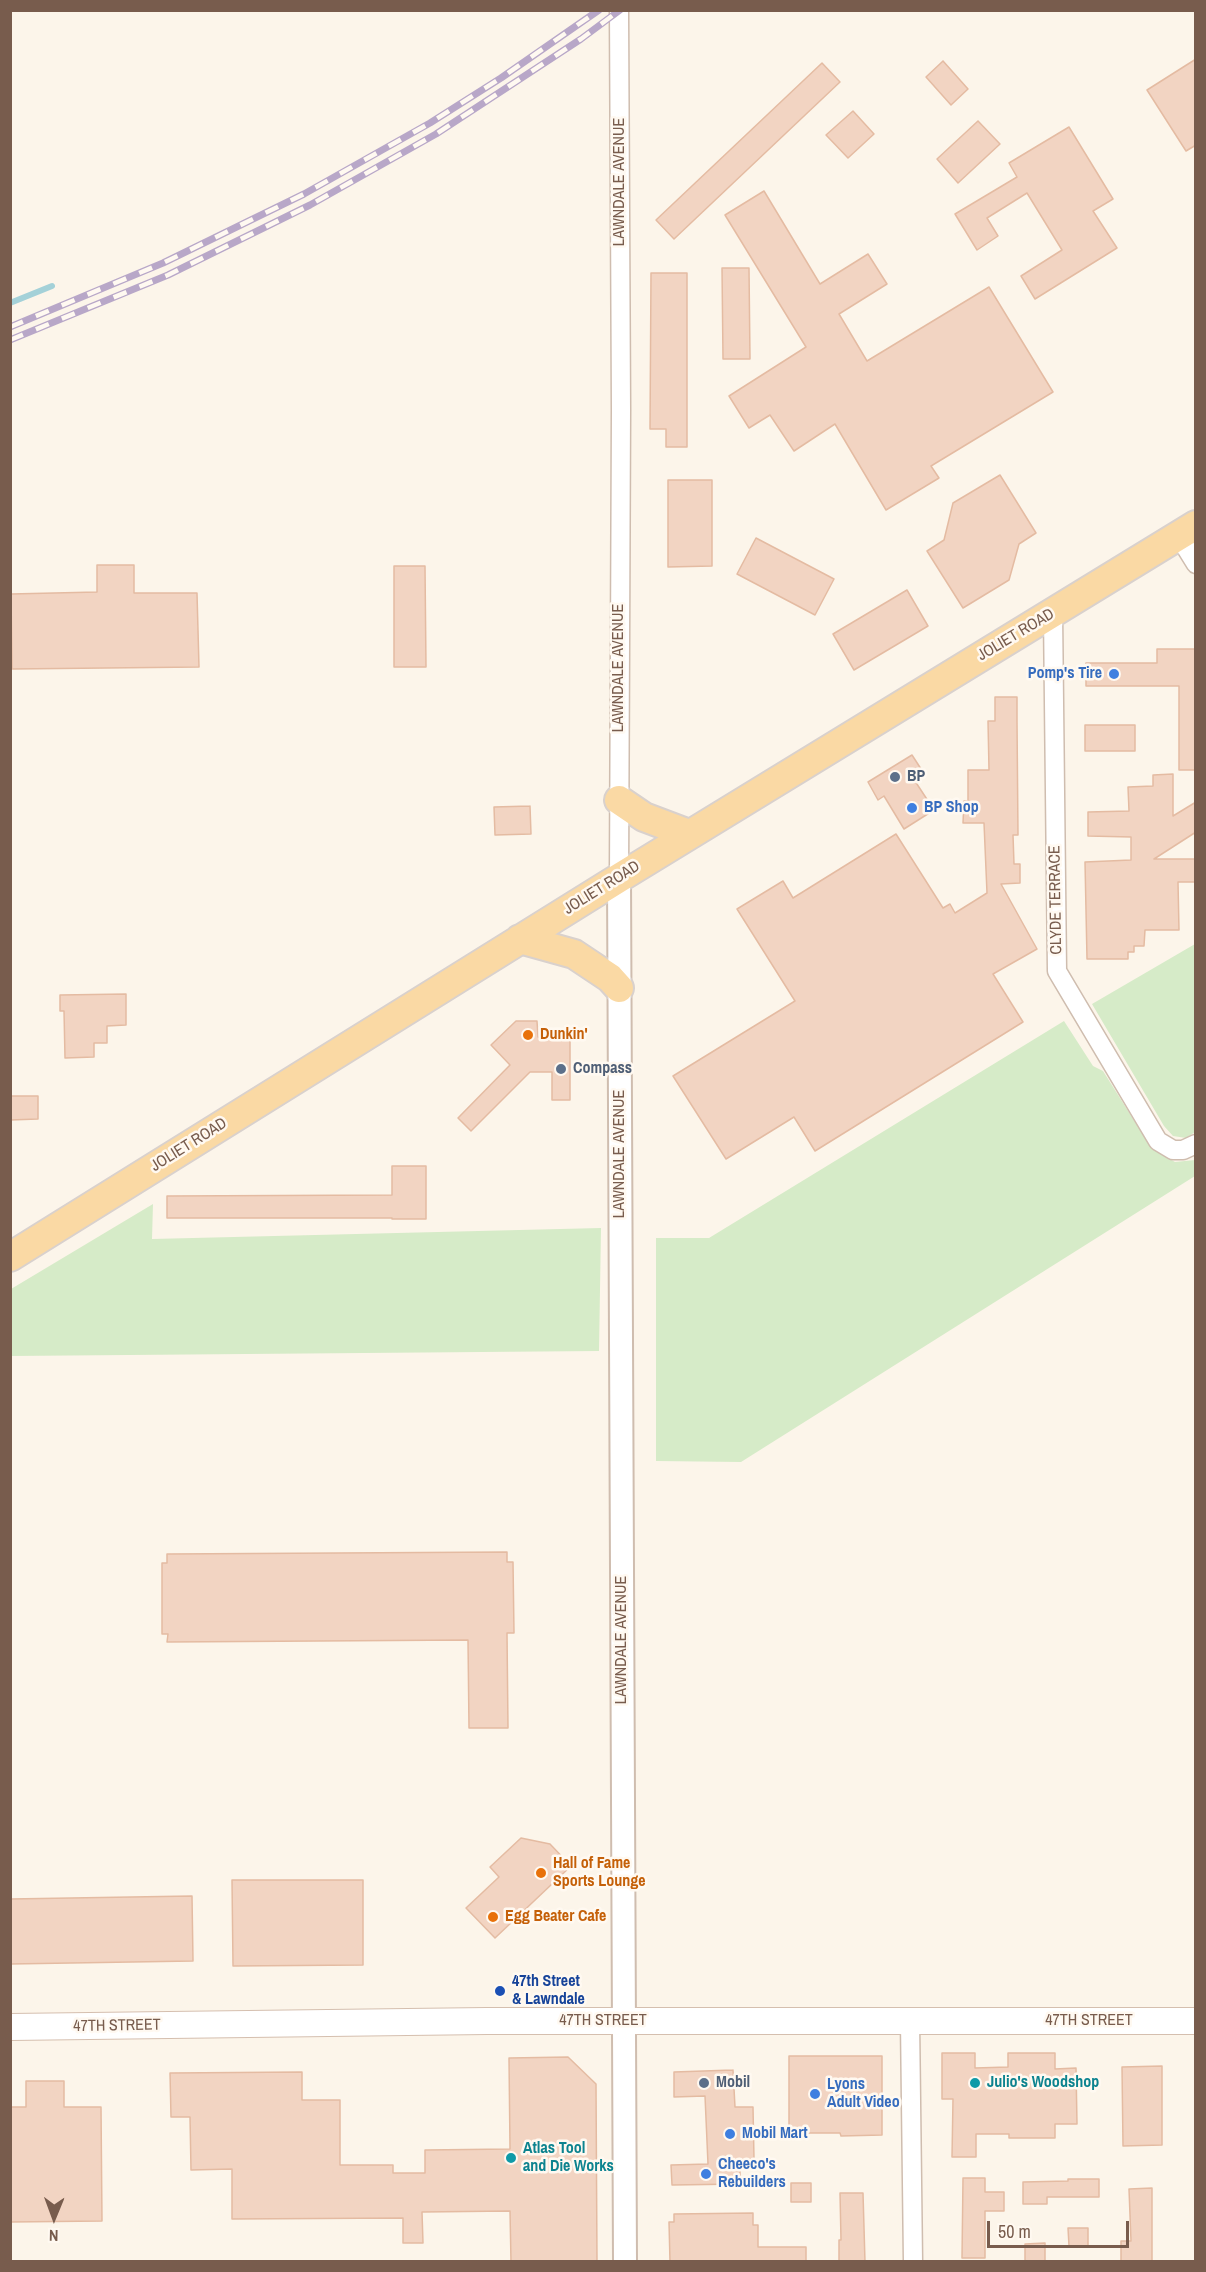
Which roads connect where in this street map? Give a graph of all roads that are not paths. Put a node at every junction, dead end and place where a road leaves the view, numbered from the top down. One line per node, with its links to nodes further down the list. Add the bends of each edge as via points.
1 (619, 10): 5 (street, LAWNDALE AVENUE)
2 (1187, 530): 3 (street); 4 (main road, JOLIET ROAD)
3 (1196, 564)
4 (1053, 613): 6 (main road, JOLIET ROAD); 10 (street, CLYDE TERRACE, via 1057,971 1158,1141 1173,1150)
5 (619, 800): 6 (main road, via 644,817); 7 (street, LAWNDALE AVENUE)
6 (689, 834): 7 (main road, JOLIET ROAD)
7 (619, 878): 8 (main road, JOLIET ROAD); 9 (street, LAWNDALE AVENUE)
8 (520, 939): 9 (main road, via 574,954); 11 (main road, JOLIET ROAD)
9 (619, 988): 12 (street, LAWNDALE AVENUE)
10 (1196, 1144)
11 (10, 1257)
12 (624, 2021): 13 (main road, 47TH STREET); 15 (main road, 47TH STREET); 16 (street, LAWNDALE AVENUE)
13 (910, 2021): 14 (main road, 47TH STREET); 17 (street)
14 (1196, 2021)
15 (10, 2027)
16 (626, 2262)
17 (913, 2262)

